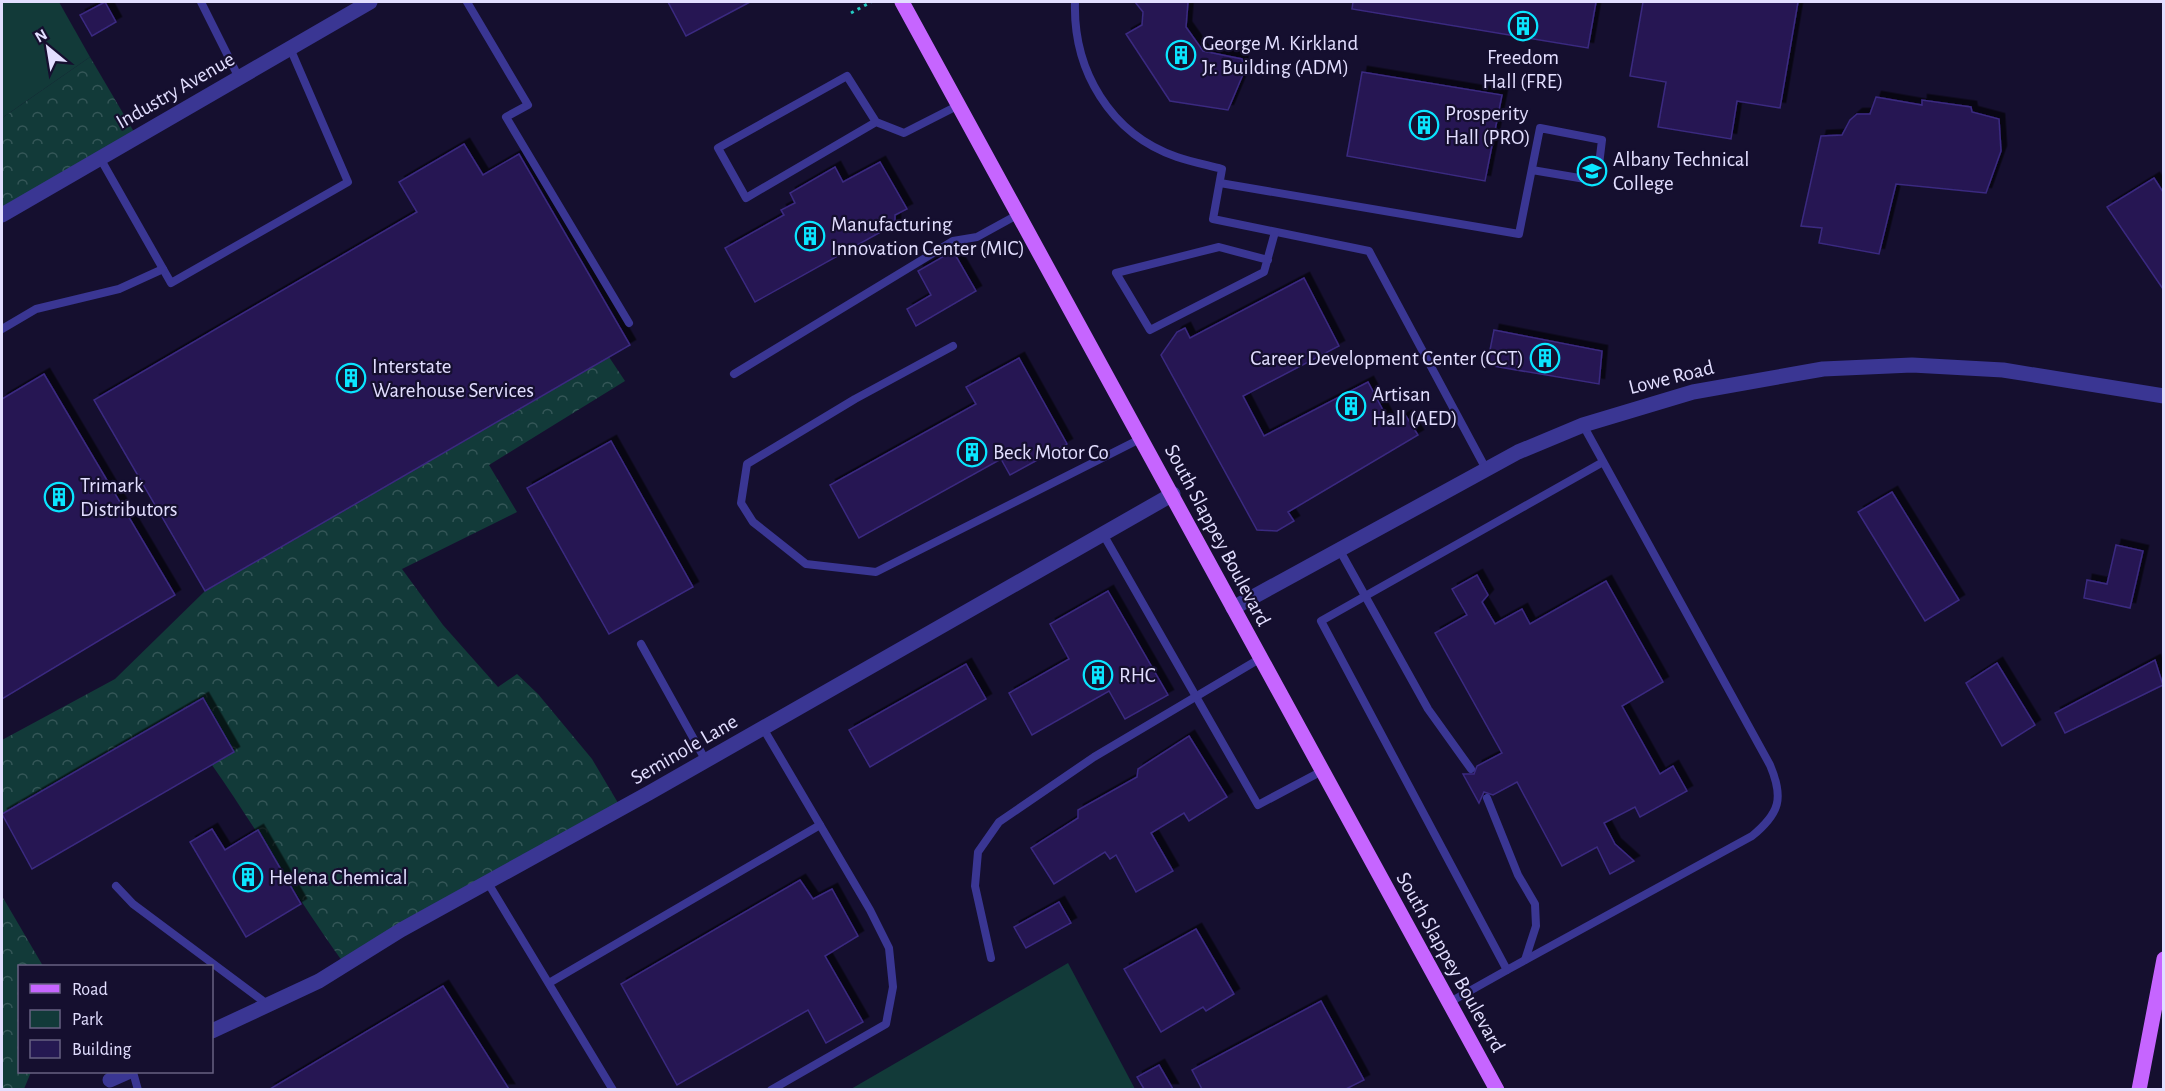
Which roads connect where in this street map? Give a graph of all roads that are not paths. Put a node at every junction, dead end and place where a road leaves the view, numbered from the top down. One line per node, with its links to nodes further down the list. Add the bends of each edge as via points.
1 (201, 2): 7 (lane)
2 (370, 2): 6 (street, Industry Avenue)
3 (467, 2): 18 (lane, via 528,105 506,117)
4 (902, 2): 8 (main road, South Slappey Boulevard)
5 (1075, 2): 12 (lane, via 1079,53 1091,84 1106,105 1147,143 1176,157 1222,169)
6 (290, 48): 7 (street, Industry Avenue); 17 (lane, via 348,182 171,283)
7 (239, 78): 10 (street, Industry Avenue)
8 (959, 105): 9 (lane, via 904,133); 13 (main road, South Slappey Boulevard)
9 (876, 122): 9 (lane, via 847,76 718,148 746,198)
10 (100, 158): 14 (street, Industry Avenue); 17 (lane)
11 (1532, 170): 11 (lane, via 1540,128 1602,140 1597,181); 12 (lane, via 1519,234)
12 (1220, 183): 15 (lane, via 1213,219)
13 (1019, 214): 21 (lane, via 977,237 953,242); 24 (main road, South Slappey Boulevard)
14 (2, 215)
15 (1275, 232): 16 (lane); 26 (lane, via 1369,251)
16 (1268, 260): 16 (lane, via 1264,272 1150,330 1116,273 1218,247)
17 (163, 269): 19 (lane, via 120,289 36,309)
18 (629, 323)
19 (2, 329)
20 (953, 346): 24 (lane, via 747,464 741,503 753,522 806,564 876,572)
21 (734, 374)
22 (2163, 396): 23 (street, Lowe Road, via 2003,370 1864,366 1737,382)
23 (1583, 424): 25 (lane); 26 (street, Lowe Road)
24 (1142, 438): 27 (main road, South Slappey Boulevard)
25 (1604, 462): 30 (lane); 45 (lane, via 1770,765 1778,801 1773,815 1752,836)
26 (1486, 469): 29 (street, Lowe Road)
27 (1173, 494): 28 (street, Seminole Lane); 31 (main road, South Slappey Boulevard)
28 (1103, 534): 34 (lane); 35 (street, Seminole Lane)
29 (1339, 548): 30 (lane); 31 (street, Lowe Road)
30 (1366, 596): 37 (lane, via 1428,709); 46 (lane, via 1321,621)
31 (1233, 608): 33 (main road, South Slappey Boulevard)
32 (641, 644): 36 (lane)
33 (1261, 658): 34 (lane); 38 (main road, South Slappey Boulevard)
34 (1197, 696): 38 (lane, via 1258,805); 43 (lane, via 1094,757 999,822 978,852 975,886)
35 (763, 728): 36 (street, Seminole Lane); 40 (lane)
36 (706, 761): 41 (street, Seminole Lane)
37 (1471, 769)
38 (1322, 771): 48 (main road, South Slappey Boulevard)
39 (1487, 798): 45 (lane, via 1534,904 1536,926)
40 (820, 825): 47 (lane); 56 (lane, via 889,948 891,996 886,1024)
41 (488, 883): 47 (lane); 49 (street, Seminole Lane, via 319,981)
42 (116, 886): 49 (lane, via 133,904)
43 (991, 958)
44 (2163, 959): 58 (main road)
45 (1525, 960): 46 (lane)
46 (1507, 970): 48 (lane)
47 (549, 983): 55 (lane)
48 (1449, 1002): 57 (main road, South Slappey Boulevard)
49 (267, 1004): 50 (street, Seminole Lane)
50 (213, 1031)
51 (124, 1073): 53 (street)
52 (134, 1073): 54 (lane)
53 (110, 1080)
54 (138, 1089)
55 (613, 1089)
56 (771, 1089)
57 (1497, 1089)
58 (2139, 1089)

